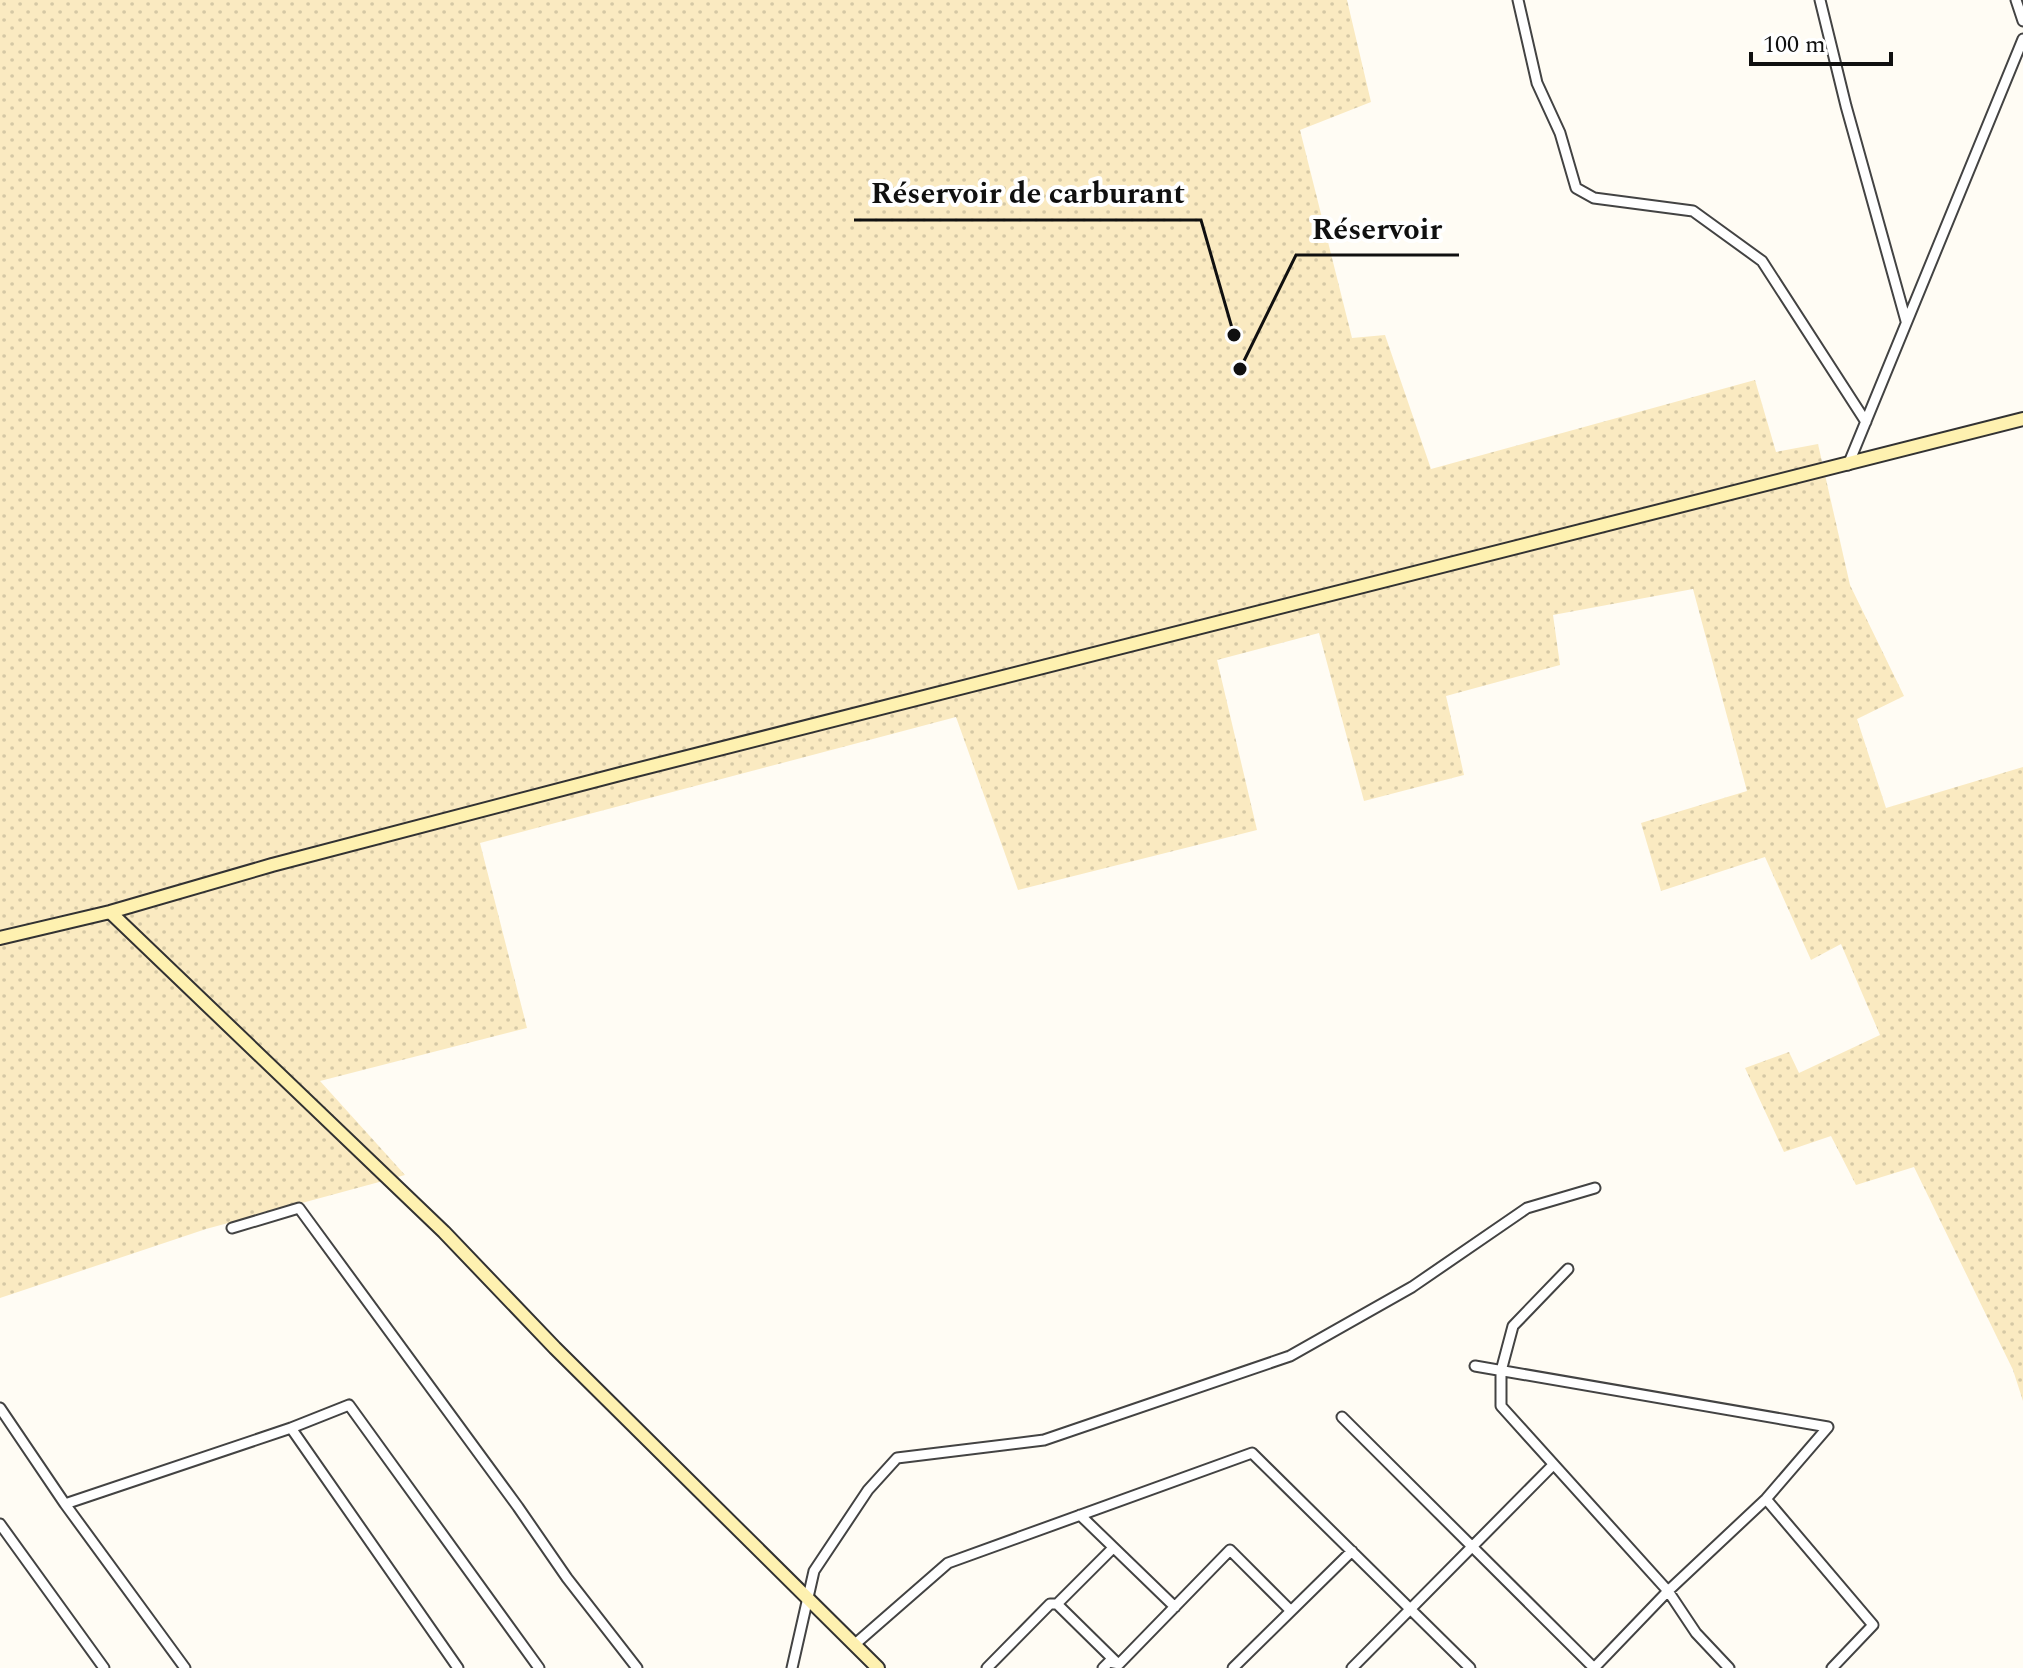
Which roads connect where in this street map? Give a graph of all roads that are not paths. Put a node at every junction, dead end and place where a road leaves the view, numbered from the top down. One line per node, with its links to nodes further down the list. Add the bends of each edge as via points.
1 (1518, 0): 8 (street, via 1537,83 1560,133 1576,188 1594,198 1693,211 1762,261)
2 (1820, 0): 6 (street)
3 (2016, 0): 4 (street)
4 (2023, 21)
5 (2023, 39): 6 (street)
6 (1907, 322): 8 (street)
7 (2023, 419): 9 (main road)
8 (1866, 422): 9 (street)
9 (1848, 465): 10 (main road, via 624,773)
10 (110, 912): 11 (main road); 29 (main road, via 444,1232)
11 (0, 938)
12 (1595, 1188): 29 (street, via 1527,1208 1412,1287 1290,1356 1044,1440 897,1458 843,1524 814,1571)
13 (232, 1228): 41 (street, via 299,1208)
14 (1568, 1269): 16 (street, via 1513,1326)
15 (1475, 1366): 16 (street)
16 (1501, 1371): 20 (street, via 1501,1406); 21 (street, via 1828,1427)
17 (0, 1408): 22 (street)
18 (1342, 1417): 25 (street)
19 (291, 1428): 22 (street); 39 (street); 40 (street, via 349,1405)
20 (1553, 1465): 25 (street); 28 (street)
21 (1766, 1499): 28 (street); 50 (street, via 1873,1625)
22 (65, 1504): 38 (street)
23 (1080, 1515): 26 (street); 27 (street, via 1252,1453); 34 (street, via 948,1563)
24 (0, 1524): 37 (street)
25 (1472, 1547): 32 (street); 48 (street)
26 (1113, 1548): 30 (street); 31 (street)
27 (1352, 1551): 32 (street); 33 (street)
28 (1668, 1591): 48 (street); 49 (street, via 1696,1633)
29 (807, 1598): 34 (main road); 42 (street)
30 (1057, 1604): 35 (street, via 1050,1604); 36 (street)
31 (1175, 1607): 33 (street, via 1230,1550); 36 (street)
32 (1410, 1609): 46 (street); 47 (street)
33 (1291, 1611): 45 (street)
34 (854, 1645): 43 (main road)
35 (993, 1666)
36 (1120, 1666): 44 (street, via 1109,1662)
37 (104, 1668)
38 (185, 1668)
39 (458, 1668)
40 (539, 1668)
41 (637, 1668)
42 (792, 1668)
43 (878, 1668)
44 (1103, 1668)
45 (1233, 1668)
46 (1353, 1668)
47 (1470, 1668)
48 (1594, 1668)
49 (1729, 1668)
50 (1832, 1668)

